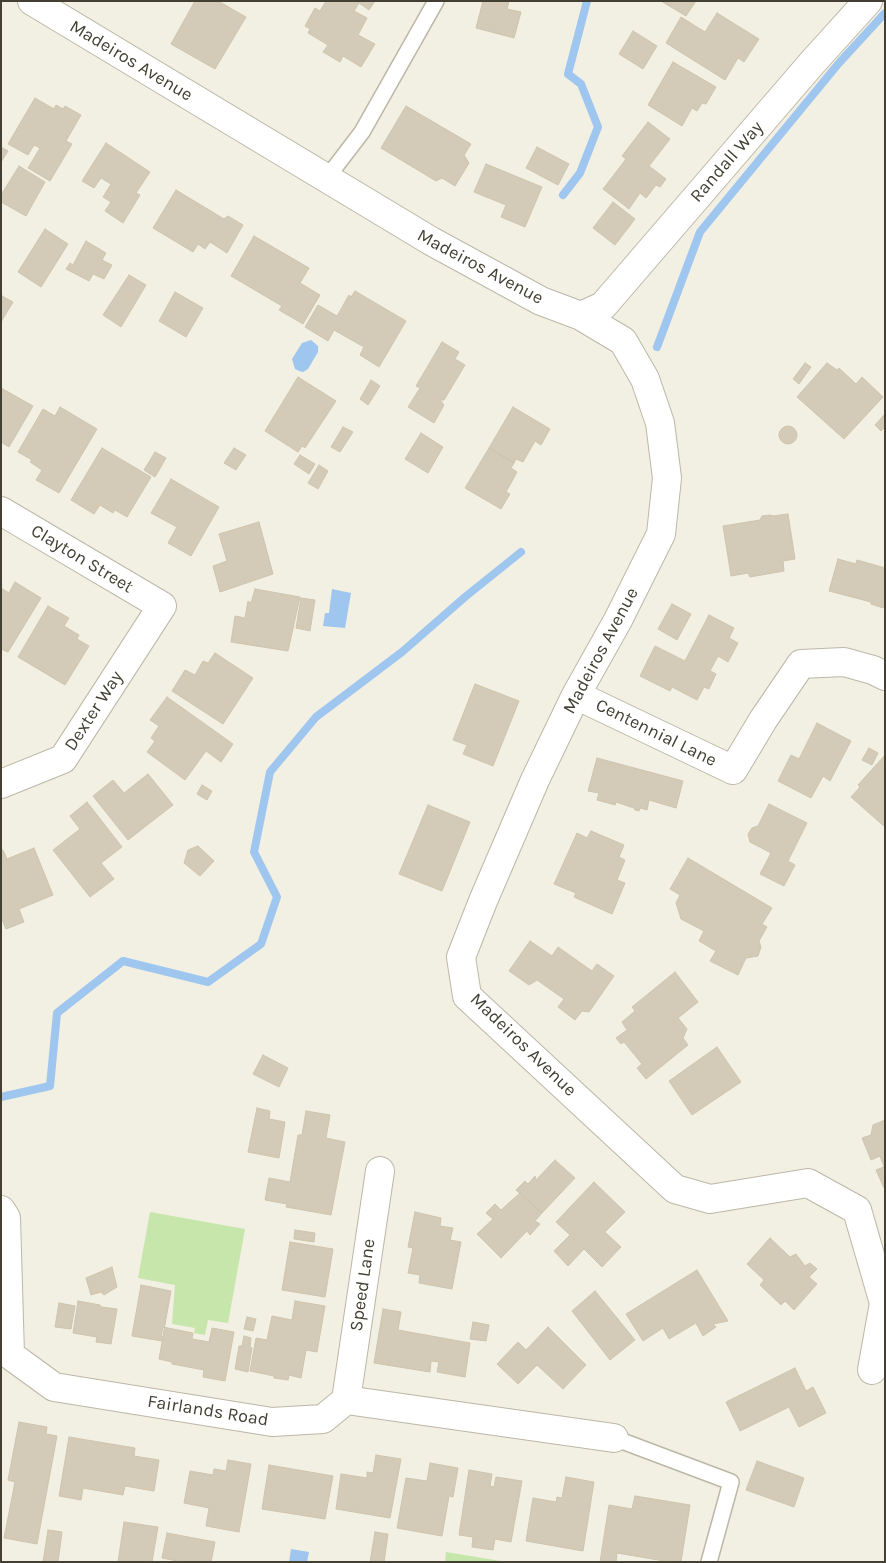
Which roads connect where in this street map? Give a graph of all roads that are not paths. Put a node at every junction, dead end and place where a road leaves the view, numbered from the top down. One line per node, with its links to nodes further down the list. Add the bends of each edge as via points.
1 (32, 1): 4 (street, Madeiros Avenue)
2 (436, 1): 4 (lane, via 362,132)
3 (868, 1): 5 (street, Randall Way, via 603,306)
4 (326, 179): 5 (street, Madeiros Avenue, via 430,241 541,301)
5 (581, 316): 9 (street, Madeiros Avenue, via 623,341 645,378 660,423 667,478 660,534 618,620)
6 (1, 511): 7 (street, Clayton Street)
7 (162, 606): 10 (street, Dexter Way, via 63,759)
8 (885, 676): 9 (street, Centennial Lane, via 844,662 801,664 733,770)
9 (576, 695): 13 (street, Madeiros Avenue, via 535,780 461,957 467,996 676,1189 710,1199 808,1183 857,1210 884,1303)
10 (1, 784)
11 (380, 1171): 14 (street, Speed Lane)
12 (1, 1210): 14 (street, Fairlands Road, via 6,1218 10,1355 54,1387 272,1422 323,1419)
13 (872, 1370)
14 (346, 1400): 15 (street)
15 (614, 1438): 16 (lane, via 732,1482)
16 (708, 1562)

